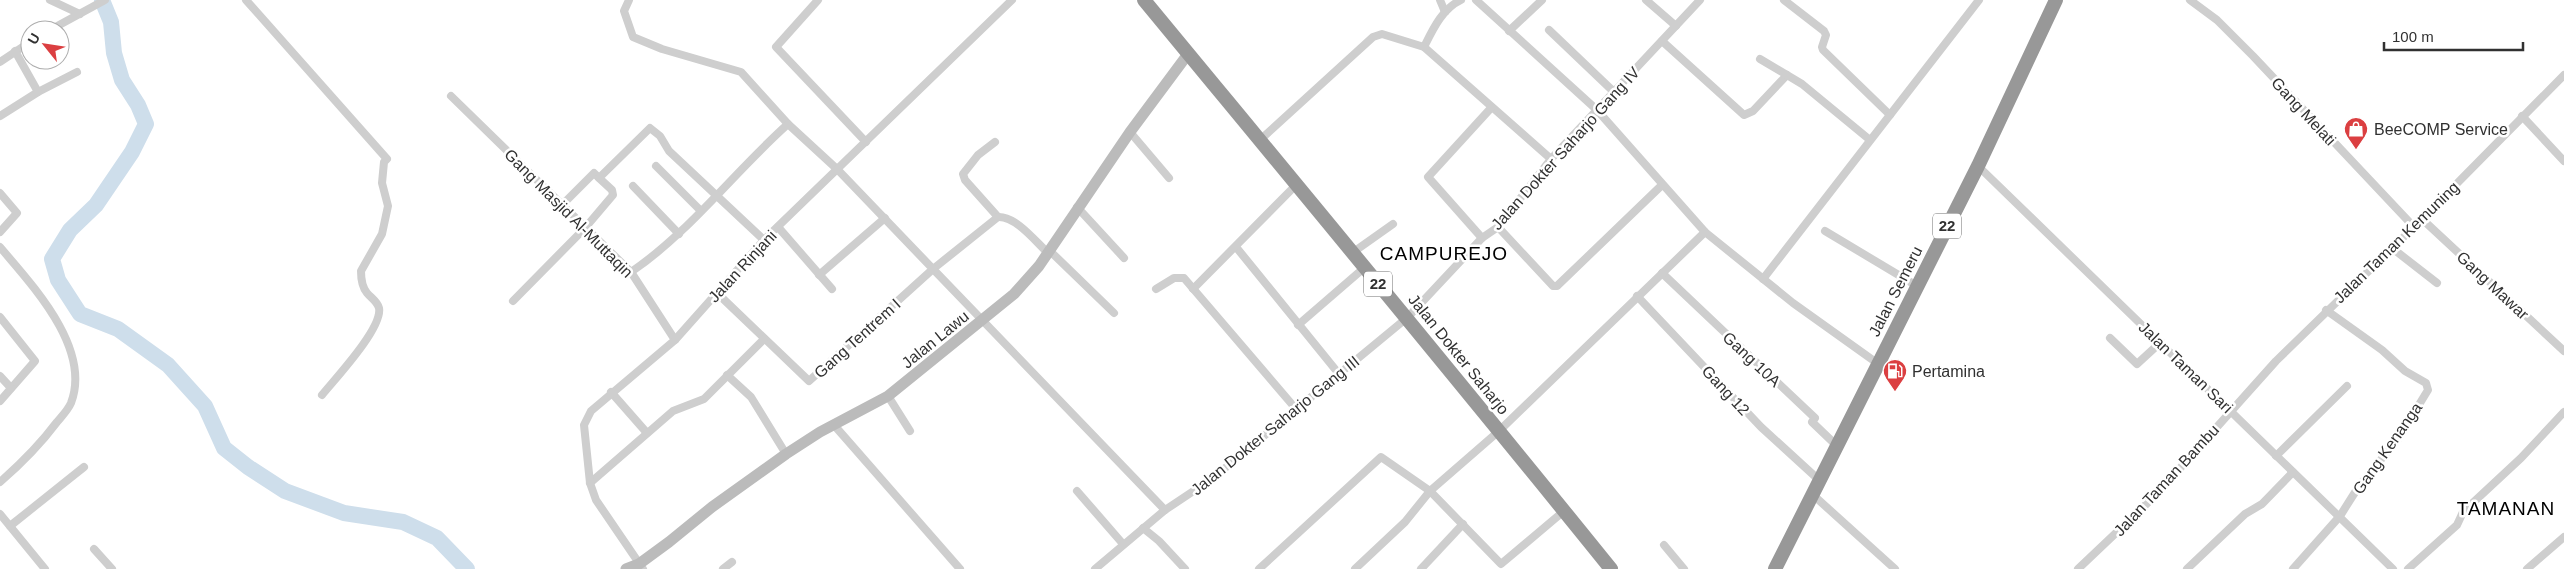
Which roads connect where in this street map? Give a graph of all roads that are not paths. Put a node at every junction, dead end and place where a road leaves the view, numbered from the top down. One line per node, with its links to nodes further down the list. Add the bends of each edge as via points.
1 (50, 0): 19 (street)
2 (105, 0): 19 (street)
3 (246, 0): 115 (street, via 387,159 382,183 388,206 382,234 361,271 365,292 375,300 379,310 376,322 355,355)
4 (629, 0): 42 (street, via 624,11 633,37 741,72)
5 (818, 0): 46 (street, via 776,47)
6 (1012, 0): 46 (street, Jalan Rinjani)
7 (1144, 0): 28 (highway, Jalan Dokter Saharjo / 22)
8 (1440, 0): 18 (street)
9 (1461, 0): 18 (street)
10 (1476, 0): 23 (street)
11 (1542, 0): 23 (street)
12 (1646, 0): 21 (street)
13 (1700, 0): 21 (street, Jalan Dokter Saharjo Gang IV)
14 (1784, 0): 39 (street, via 1824,31 1824,50)
15 (1979, 0): 39 (street)
16 (2056, 0): 51 (highway, Jalan Semeru / 22)
17 (2190, 0): 69 (street, Gang Melati, via 2217,20 2253,56)
18 (1445, 12): 25 (street, via 1434,25)
19 (80, 14): 20 (street)
20 (69, 20)
21 (1676, 26): 24 (street, Jalan Dokter Saharjo Gang IV)
22 (1549, 30): 35 (street)
23 (1509, 31): 38 (street)
24 (1662, 41): 32 (street, via 1744,115 1753,111); 35 (street, Jalan Dokter Saharjo Gang IV)
25 (1424, 47): 37 (street); 44 (street, via 1377,34)
26 (20, 48): 27 (street)
27 (16, 51): 30 (street); 34 (street)
28 (1188, 54): 43 (street, Jalan Lawu); 44 (highway, Jalan Dokter Saharjo / 22)
29 (1760, 59): 32 (street)
30 (0, 62)
31 (77, 72): 34 (street)
32 (1787, 75): 45 (street)
33 (2562, 80): 41 (street, Jalan Taman Kemuning)
34 (38, 92): 40 (street)
35 (1614, 92): 38 (street, Jalan Dokter Saharjo Gang IV)
36 (451, 96): 60 (street, Gang Masjid Al-Muttaqin)
37 (1491, 108): 48 (street); 75 (street, via 1428,176)
38 (1597, 110): 48 (street, Jalan Dokter Saharjo Gang IV); 56 (street)
39 (1890, 115): 45 (street)
40 (0, 116)
41 (2522, 116): 49 (street); 65 (street, Jalan Taman Kemuning)
42 (788, 124): 52 (street); 59 (street)
43 (1130, 132): 54 (street); 61 (street, Jalan Lawu)
44 (1260, 140): 55 (highway, Jalan Dokter Saharjo / 22)
45 (1870, 140): 88 (street)
46 (866, 142): 52 (street, Jalan Rinjani)
47 (995, 142): 63 (street, via 964,174 965,180)
48 (1551, 159): 68 (street, Jalan Dokter Saharjo Gang IV)
49 (2564, 161)
50 (656, 166): 62 (street)
51 (1978, 166): 90 (highway, Jalan Semeru / 22); 106 (street, Jalan Taman Sari)
52 (838, 170): 64 (street); 67 (street, Jalan Rinjani)
53 (599, 178): 59 (street, via 650,128 660,136 669,151); 60 (street, via 594,173); 70 (street, via 613,195)
54 (1169, 178)
55 (1296, 185): 78 (street); 81 (highway, Jalan Dokter Saharjo / 22)
56 (1662, 185): 68 (street, via 1557,286 1553,286); 73 (street)
57 (633, 186): 74 (street)
58 (0, 193): 72 (street, via 16,213)
59 (716, 195): 62 (street); 76 (street)
60 (562, 205): 70 (street, Gang Masjid Al-Muttaqin)
61 (1077, 207): 80 (street, Jalan Lawu); 82 (street)
62 (700, 210): 74 (street)
63 (998, 217): 80 (street, via 1004,216 1013,222); 83 (street, Gang Tentrem I)
64 (885, 218): 83 (street); 87 (street)
65 (2422, 219): 69 (street, Jalan Taman Kemuning); 107 (street, Gang Mawar)
66 (1393, 224): 81 (street)
67 (778, 227): 76 (street, Jalan Rinjani); 87 (street)
68 (1498, 227): 75 (street, Jalan Dokter Saharjo Gang IV)
69 (2414, 227): 79 (street, Jalan Taman Kemuning)
70 (585, 228): 85 (street, Gang Masjid Al-Muttaqin); 96 (street)
71 (1826, 231): 90 (street)
72 (0, 232)
73 (1705, 232): 86 (street); 88 (street)
74 (680, 234): 85 (street)
75 (1482, 238): 100 (street, Jalan Dokter Saharjo Gang IV)
76 (764, 240): 94 (street, Jalan Rinjani)
77 (0, 247): 131 (street, via 46,302 72,357 74,375 71,404 34,452)
78 (1236, 247): 93 (street); 102 (street)
79 (2392, 248): 89 (street); 97 (street, Jalan Taman Kemuning)
80 (1049, 252): 98 (street); 101 (street, Jalan Lawu, via 1014,294)
81 (1352, 253): 84 (highway, Jalan Dokter Saharjo / 22)
82 (1124, 258)
83 (933, 268): 101 (street); 104 (street, Gang Tentrem I, via 812,380 806,380)
84 (1364, 268): 100 (highway, Jalan Dokter Saharjo / 22); 102 (street)
85 (631, 272): 105 (street, Gang Masjid Al-Muttaqin)
86 (1662, 273): 95 (street); 125 (street, Gang 10A, via 1815,418 1812,422)
87 (819, 275): 91 (street)
88 (1763, 279): 108 (street)
89 (2437, 283)
90 (1917, 286): 108 (highway, Jalan Semeru / 22)
91 (832, 289)
92 (1156, 289): 93 (street, via 1178,276)
93 (1193, 289): 118 (street)
94 (716, 293): 104 (street, Gang Tentrem I); 105 (street, Jalan Rinjani)
95 (1637, 296): 123 (street); 130 (street, Gang 12, via 1761,427)
96 (514, 301)
97 (2326, 310): 119 (street, Jalan Taman Kemuning); 139 (street, Gang Kenanga, via 2428,387 2398,439 2359,486)
98 (1114, 313)
99 (0, 317): 113 (street, via 35,361)
100 (1408, 317): 109 (street, Jalan Dokter Saharjo Gang III); 123 (highway, Jalan Dokter Saharjo / 22)
101 (984, 320): 116 (street, Jalan Lawu); 136 (street)
102 (1298, 325): 109 (street)
103 (2110, 338): 106 (street, via 2138,364)
104 (764, 339): 111 (street)
105 (675, 340): 114 (street, Jalan Rinjani)
106 (2161, 342): 119 (street, Jalan Taman Sari)
107 (2564, 351)
108 (1877, 363): 125 (highway, Jalan Semeru / 22)
109 (1339, 374): 118 (street, Jalan Dokter Saharjo Gang III)
110 (0, 376): 113 (street)
111 (727, 376): 124 (street, via 704,399 673,411); 126 (street, via 751,397)
112 (2346, 386): 127 (street)
113 (11, 388): 117 (street)
114 (610, 392): 124 (street); 132 (street, Jalan Rinjani, via 591,411 584,425)
115 (322, 395)
116 (888, 396): 121 (street, Jalan Lawu); 122 (street)
117 (0, 401)
118 (1296, 409): 136 (street, Jalan Dokter Saharjo Gang III, via 1213,478)
119 (2230, 410): 127 (street, Jalan Taman Sari); 164 (street, Jalan Taman Bambu, via 2157,494)
120 (2564, 412): 168 (street, via 2463,512 2457,525)
121 (834, 424): 126 (street, Jalan Lawu); 154 (street)
122 (910, 431)
123 (1499, 431): 133 (street); 137 (highway, Jalan Dokter Saharjo / 22)
124 (647, 433): 132 (street)
125 (1836, 445): 130 (highway, Jalan Semeru / 22)
126 (786, 454): 148 (street, Jalan Lawu)
127 (2276, 456): 129 (street, Jalan Taman Sari)
128 (84, 467): 141 (street)
129 (2293, 472): 139 (street, Jalan Taman Sari); 165 (street, via 2262,504 2245,514)
130 (1819, 480): 135 (highway, Jalan Semeru / 22)
131 (0, 482)
132 (590, 483): 148 (street, Jalan Rinjani, via 596,500)
133 (1430, 491): 140 (street); 157 (street, via 1384,457 1378,458); 158 (street, via 1405,522)
134 (1077, 492): 144 (street)
135 (1812, 494): 162 (highway, Jalan Semeru / 22); 163 (street)
136 (1165, 510): 142 (street, Jalan Dokter Saharjo Gang III)
137 (1564, 511): 149 (street); 160 (highway, Jalan Dokter Saharjo / 22)
138 (0, 514): 141 (street)
139 (2340, 516): 166 (street); 167 (street, Jalan Taman Sari)
140 (1463, 524): 149 (street); 159 (street)
141 (10, 526): 150 (street)
142 (1143, 528): 144 (street, Jalan Dokter Saharjo Gang III); 156 (street)
143 (2564, 537): 169 (street)
144 (1123, 544): 155 (street, Jalan Dokter Saharjo Gang III)
145 (1664, 545): 161 (street)
146 (94, 548): 151 (street)
147 (732, 562): 153 (street)
148 (641, 566): 152 (street, Jalan Lawu)
149 (1503, 566)
150 (45, 569)
151 (112, 569)
152 (626, 569)
153 (723, 569)
154 (960, 569)
155 (1095, 569)
156 (1185, 569)
157 (1259, 569)
158 (1355, 569)
159 (1421, 569)
160 (1611, 569)
161 (1684, 569)
162 (1775, 569)
163 (1895, 569)
164 (2078, 569)
165 (2187, 569)
166 (2293, 569)
167 (2393, 569)
168 (2408, 569)
169 (2526, 569)

